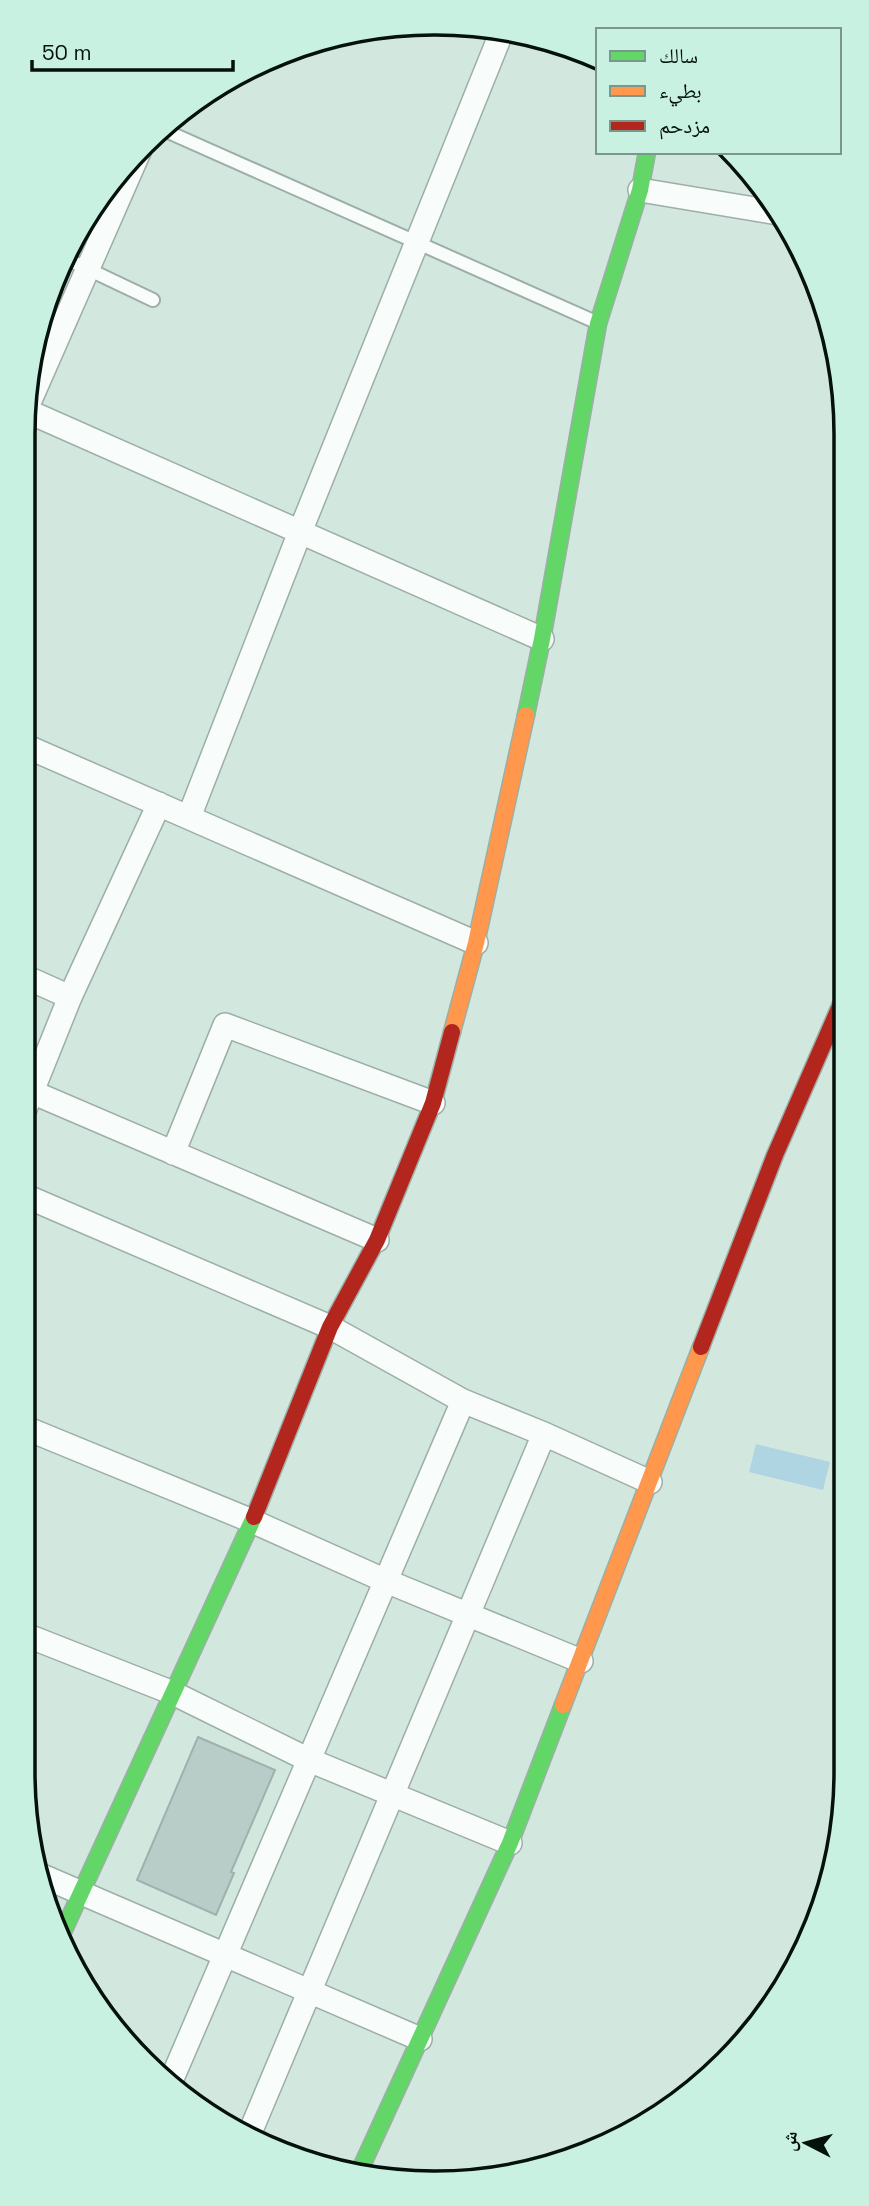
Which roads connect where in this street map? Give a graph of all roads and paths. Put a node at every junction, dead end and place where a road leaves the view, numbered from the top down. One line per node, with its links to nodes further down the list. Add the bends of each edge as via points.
1 (498, 40): 7 (street)
2 (172, 134): 7 (lane)
3 (647, 154): 4 (street)
4 (640, 190): 6 (street); 10 (street)
5 (118, 191): 8 (street)
6 (765, 211)
7 (415, 242): 10 (lane); 13 (street)
8 (78, 265): 9 (lane); 11 (street)
9 (153, 300)
10 (598, 324): 14 (street)
11 (40, 371)
12 (36, 415): 13 (street)
13 (299, 532): 14 (street); 17 (street)
14 (542, 639): 18 (street)
15 (35, 750): 16 (street)
16 (159, 804): 17 (street); 20 (street)
17 (189, 817): 18 (street)
18 (476, 943): 24 (street)
19 (35, 981): 20 (street)
20 (70, 997): 22 (street)
21 (834, 1020): 32 (street, via 775,1155)
22 (35, 1084)
23 (35, 1093): 25 (street)
24 (433, 1103): 25 (street, via 225,1025); 27 (street)
25 (173, 1153): 27 (street)
26 (35, 1200): 28 (street)
27 (377, 1240): 28 (street)
28 (330, 1327): 29 (street); 33 (street)
29 (463, 1401): 31 (street); 34 (street)
30 (35, 1432): 33 (street)
31 (544, 1433): 32 (street); 35 (street)
32 (650, 1482): 37 (street)
33 (252, 1521): 34 (street); 38 (street)
34 (386, 1581): 35 (street); 39 (street)
35 (468, 1616): 37 (street); 40 (street)
36 (35, 1639): 38 (street)
37 (581, 1661): 41 (street)
38 (173, 1693): 39 (street); 43 (street)
39 (309, 1760): 40 (street); 45 (street)
40 (391, 1794): 41 (street); 46 (street)
41 (510, 1843): 47 (street)
42 (50, 1879): 43 (street)
43 (80, 1892): 44 (street); 45 (street)
44 (66, 1925)
45 (224, 1956): 46 (street); 48 (street)
46 (309, 1993): 47 (street); 49 (street)
47 (420, 2039): 50 (street)
48 (174, 2074)
49 (252, 2127)
50 (363, 2164)

